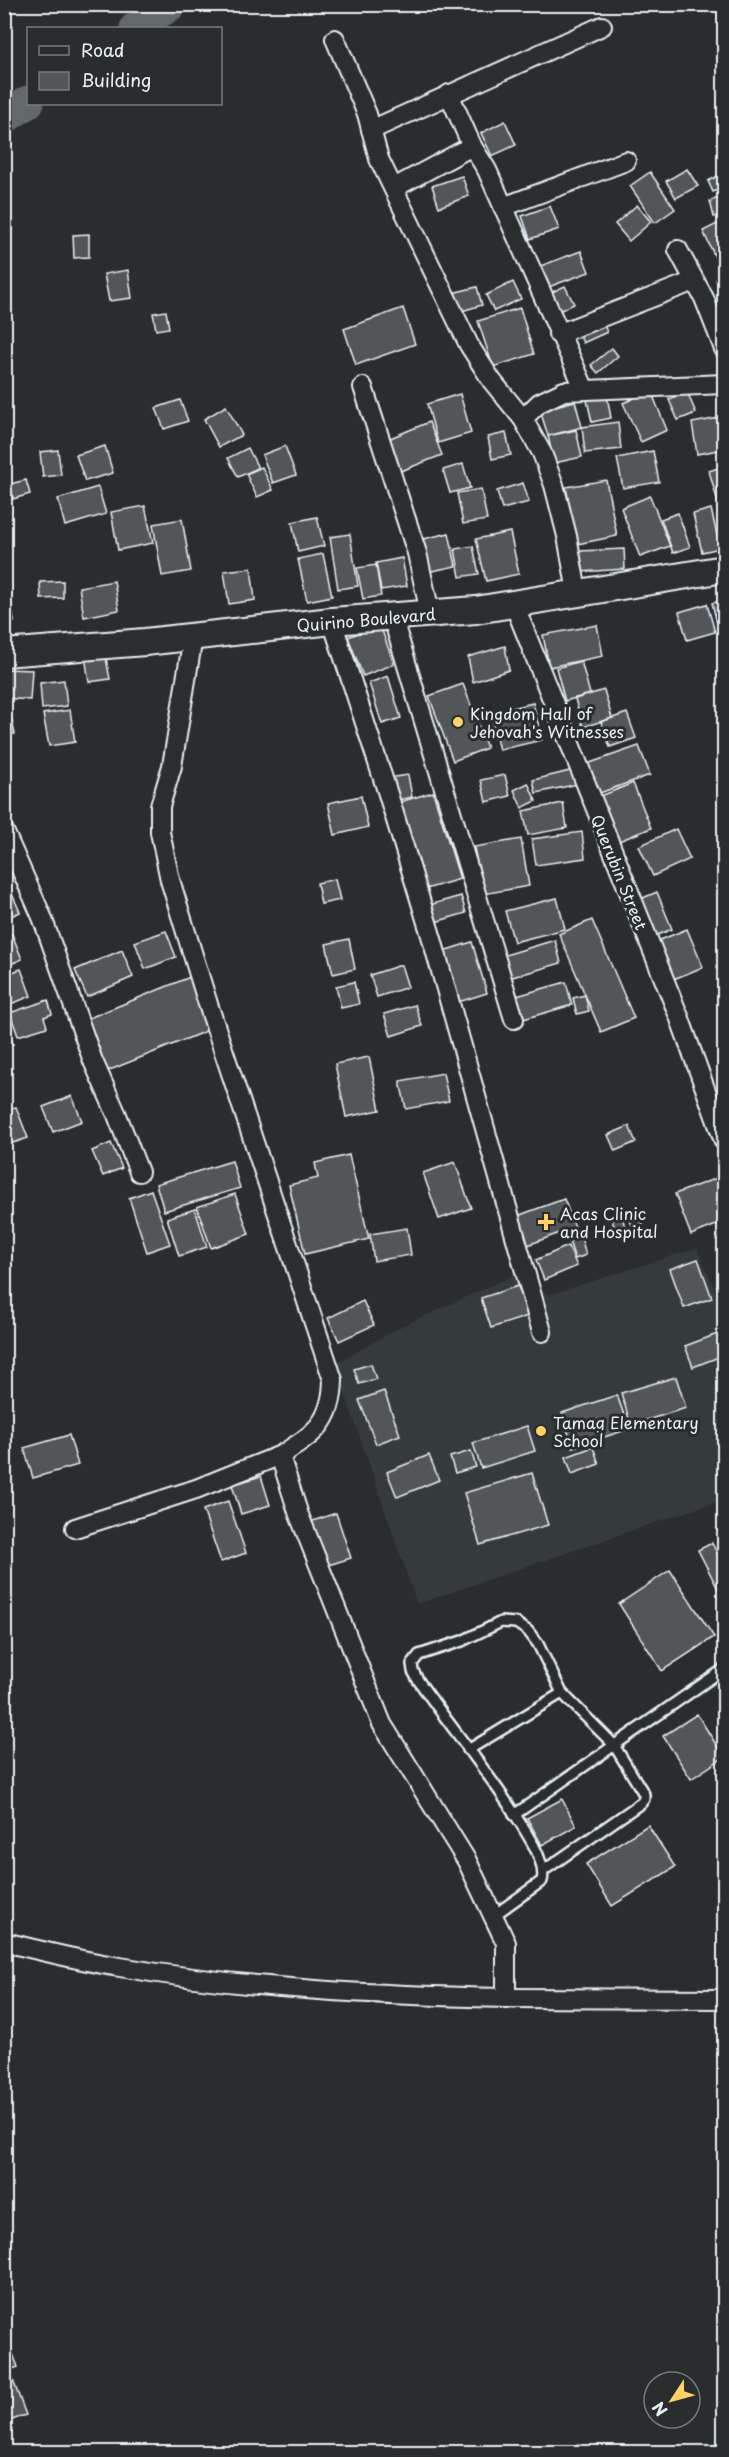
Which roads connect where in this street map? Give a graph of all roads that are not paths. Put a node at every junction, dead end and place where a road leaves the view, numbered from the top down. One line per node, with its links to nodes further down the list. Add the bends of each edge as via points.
1 (602, 26): 3 (street)
2 (335, 39): 4 (street)
3 (449, 94): 4 (street); 5 (street)
4 (371, 130): 7 (street, via 379,159)
5 (472, 146): 7 (street); 8 (street)
6 (626, 161): 8 (street)
7 (394, 188): 16 (street, via 470,345 492,381)
8 (503, 207): 11 (street)
9 (678, 250): 10 (street)
10 (694, 281): 11 (street); 12 (street)
11 (558, 334): 15 (street)
12 (724, 349)
13 (724, 384): 15 (street)
14 (363, 387): 20 (street, via 417,554)
15 (585, 390): 16 (street, via 564,391 539,403)
16 (523, 419): 18 (street, via 554,485)
17 (724, 569): 18 (main road, Quirino Boulevard)
18 (577, 592): 19 (main road, Quirino Boulevard)
19 (513, 604): 20 (main road, Quirino Boulevard); 27 (street, Querubin Street, via 680,1019)
20 (430, 613): 21 (main road, Quirino Boulevard)
21 (392, 616): 22 (main road, Quirino Boulevard); 26 (street)
22 (332, 621): 23 (main road, Quirino Boulevard); 29 (street, via 432,939)
23 (193, 637): 24 (main road, Quirino Boulevard); 30 (street, via 172,766 160,806 160,832 170,880 208,1004 333,1380 332,1399 325,1417 313,1434)
24 (4, 653)
25 (4, 831): 28 (street, via 42,917 93,1061)
26 (514, 1019)
27 (724, 1141)
28 (139, 1172)
29 (542, 1332)
30 (281, 1455): 31 (street, via 195,1489); 38 (street, via 299,1515 382,1724 467,1861)
31 (75, 1527)
32 (724, 1669): 34 (lane)
33 (562, 1693): 34 (lane); 35 (lane); 35 (lane, via 538,1644 516,1623 501,1622 462,1641 419,1655 412,1664 413,1671)
34 (614, 1745): 36 (lane); 37 (lane, via 640,1785 644,1799)
35 (468, 1750): 36 (lane)
36 (514, 1815): 37 (lane, via 534,1847)
37 (543, 1871): 38 (lane, via 542,1881)
38 (493, 1916): 40 (street, via 506,1944)
39 (4, 1942): 40 (street, via 120,1967 244,1984)
40 (506, 1998): 41 (street)
41 (724, 1999)

